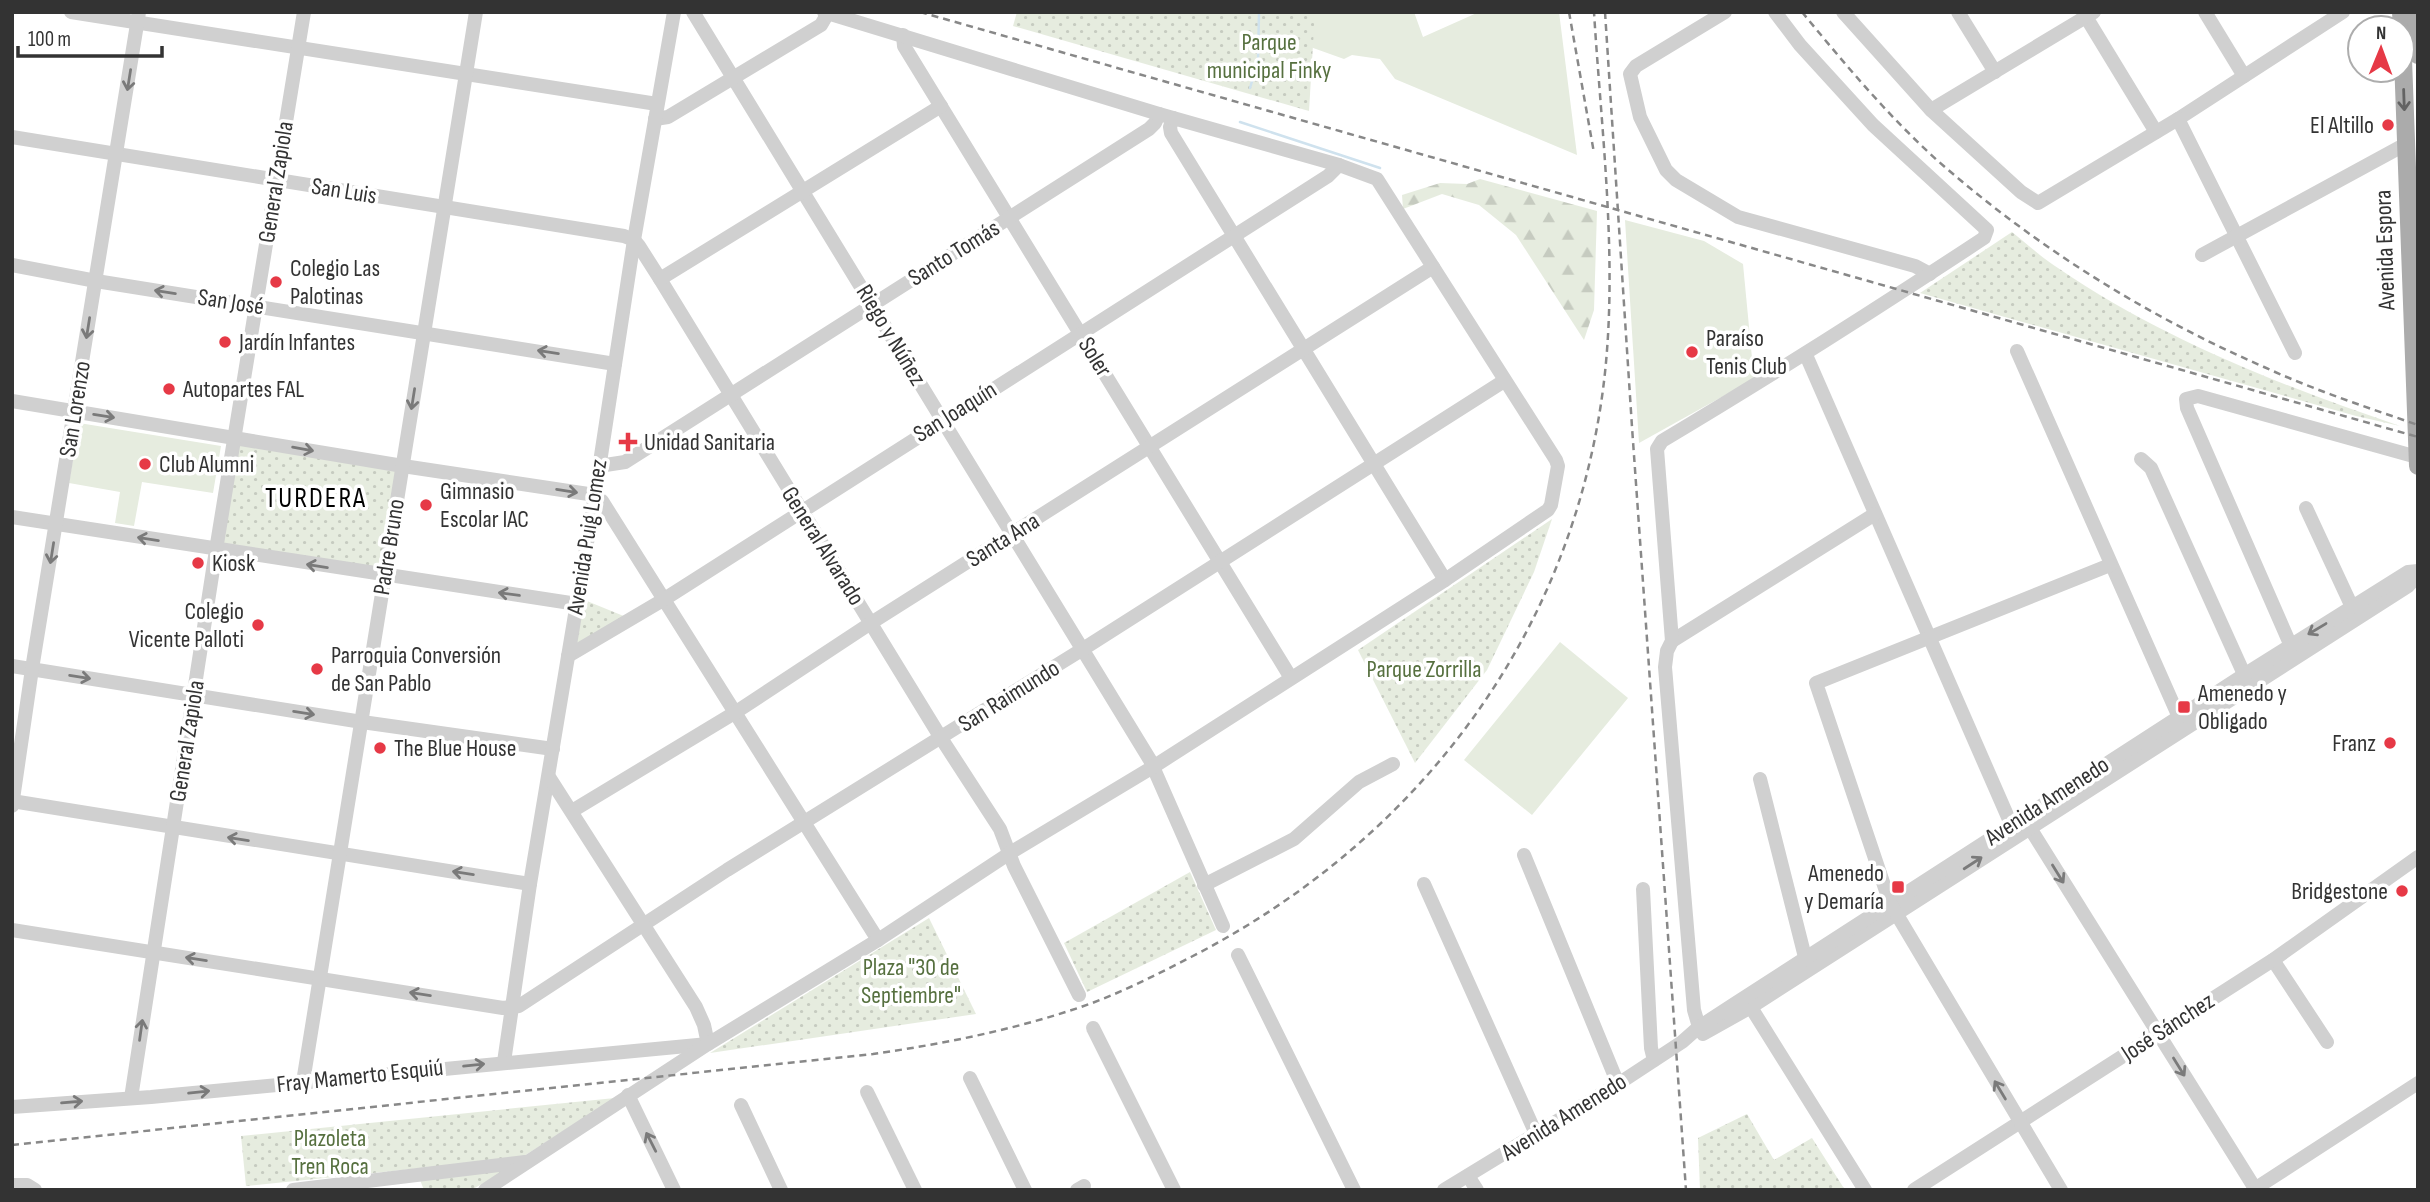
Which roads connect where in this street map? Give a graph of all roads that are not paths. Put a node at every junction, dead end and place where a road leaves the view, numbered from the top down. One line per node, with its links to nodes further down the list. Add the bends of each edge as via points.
1 (71, 12): 15 (street)
2 (304, 12): 17 (street, General Zapiola)
3 (476, 12): 20 (street, Padre Bruno)
4 (674, 12): 24 (street, Avenida Puig Lomez)
5 (693, 12): 22 (street, Riego y Núñez)
6 (1725, 12): 45 (street, via 1630,74 1640,117 1666,170 1738,217)
7 (1775, 12): 45 (street, via 1866,118 1987,230 1984,238)
8 (1958, 12): 19 (street)
9 (2205, 12): 21 (street)
10 (2343, 12): 21 (street)
11 (2416, 12): 18 (main road)
12 (826, 13): 16 (street); 22 (street, via 821,25)
13 (1844, 13): 26 (street)
14 (2088, 14): 19 (street); 30 (street)
15 (139, 17): 17 (street); 33 (street, San Lorenzo, one-way to 33)
16 (903, 35): 25 (street, Soler, via 904,46); 27 (street)
17 (297, 49): 20 (street); 35 (street, General Zapiola)
18 (2418, 55)
19 (1995, 72): 26 (street)
20 (466, 75): 24 (street); 37 (street, Padre Bruno)
21 (2244, 76): 29 (street)
22 (732, 77): 28 (street, via 668,117); 36 (street, Riego y Núñez)
23 (2404, 84): 32 (main road, Avenida Espora, one-way to 32)
24 (657, 104): 28 (street, Avenida Puig Lomez)
25 (942, 106): 36 (street); 38 (street, Soler)
26 (1931, 110): 30 (street, via 2038,202)
27 (1166, 116): 34 (street); 38 (street, Santo Tomás); 39 (street, via 1171,134)
28 (654, 119): 41 (street, Avenida Puig Lomez)
29 (2178, 119): 30 (street); 40 (street)
30 (2156, 132)
31 (12, 137): 33 (street, San Luis)
32 (2406, 144): 40 (street); 64 (main road, Avenida Espora)
33 (117, 154): 35 (street, San Luis); 47 (street, San Lorenzo)
34 (1339, 165): 39 (street, San Joaquín); 44 (street, via 1377,178)
35 (276, 180): 37 (street, San Luis); 49 (street, General Zapiola)
36 (805, 192): 46 (street); 48 (street, Riego y Núñez)
37 (444, 206): 41 (street, San Luis); 50 (street, Padre Bruno)
38 (1009, 218): 48 (street, Santo Tomás); 51 (street, Soler)
39 (1231, 235): 51 (street, San Joaquín); 52 (street)
40 (2236, 237): 42 (street); 54 (street)
41 (634, 240): 46 (street, General Alvarado); 56 (street, Avenida Puig Lomez)
42 (2202, 255)
43 (12, 265): 47 (street, San José)
44 (1433, 267): 52 (street, Santa Ana); 57 (street)
45 (1930, 274): 55 (street)
46 (660, 279): 58 (street, General Alvarado)
47 (96, 281): 49 (street, San José, one-way to 47); 60 (street, San Lorenzo, one-way to 60)
48 (872, 304): 58 (street, Santo Tomás); 61 (street, Riego y Núñez)
49 (257, 306): 50 (street, San José); 62 (street, General Zapiola)
50 (424, 332): 56 (street, San José, one-way to 50); 67 (street, Padre Bruno, one-way to 67)
51 (1080, 333): 61 (street, San Joaquín); 63 (street, Soler)
52 (1301, 349): 63 (street, Santa Ana); 66 (street)
53 (2017, 351): 79 (street)
54 (2295, 353)
55 (1806, 355): 73 (street); 88 (street, via 1657,449)
56 (615, 363): 68 (street, Avenida Puig Lomez)
57 (1504, 382): 66 (street, San Raimundo); 82 (street, via 1558,466 1551,505)
58 (731, 396): 68 (street, Santo Tomás, via 625,462); 72 (street, General Alvarado)
59 (12, 401): 60 (street)
60 (75, 411): 62 (street, one-way to 62); 75 (street, San Lorenzo)
61 (942, 420): 72 (street, San Joaquín); 76 (street, Riego y Núñez)
62 (235, 437): 67 (street, one-way to 67); 77 (street, General Zapiola)
63 (1151, 447): 76 (street, Santa Ana); 78 (street, Soler)
64 (2417, 457): 69 (main road, Avenida Espora); 90 (street, via 2198,396 2186,399)
65 (2141, 459): 95 (street, via 2151,468)
66 (1373, 464): 78 (street, San Raimundo); 82 (street)
67 (403, 466): 70 (street, one-way to 70); 81 (street, Padre Bruno)
68 (599, 466): 70 (street, Avenida Puig Lomez)
69 (2418, 466)
70 (595, 495): 83 (street); 84 (street, Avenida Puig Lomez)
71 (2306, 508): 85 (street)
72 (801, 510): 83 (street, San Joaquín); 86 (street, General Alvarado)
73 (1875, 514): 87 (street); 88 (street)
74 (12, 517): 75 (street)
75 (56, 525): 77 (street, one-way to 75); 93 (street, San Lorenzo, one-way to 93)
76 (1012, 534): 86 (street, Santa Ana); 89 (street, Riego y Núñez)
77 (215, 550): 81 (street, one-way to 77); 96 (street, General Zapiola)
78 (1220, 562): 89 (street, San Raimundo); 94 (street, Soler)
79 (2110, 565): 87 (street); 99 (street)
80 (2418, 573): 85 (street, Avenida Amenedo, via 2408,572); 90 (street, Avenida Amenedo, via 2408,586)
81 (384, 576): 84 (street, one-way to 81); 98 (street, Padre Bruno)
82 (1445, 580): 94 (street)
83 (663, 600): 91 (street, San Joaquín); 97 (street)
84 (577, 604): 91 (street, Avenida Puig Lomez)
85 (2352, 607): 90 (street, Avenida Amenedo, one-way to 90)
86 (871, 623): 97 (street, Santa Ana); 100 (street, General Alvarado)
87 (1929, 636): 109 (street); 119 (street, via 1816,683)
88 (1672, 641): 132 (street, via 1665,667)
89 (1083, 649): 100 (street, San Raimundo); 103 (street, Riego y Núñez)
90 (2293, 651): 95 (street, Avenida Amenedo)
91 (568, 656): 101 (street, Avenida Puig Lomez)
92 (12, 666): 93 (street)
93 (32, 669): 96 (street, one-way to 96); 106 (street, San Lorenzo)
94 (1291, 678): 103 (street)
95 (2247, 681): 99 (street, Avenida Amenedo)
96 (194, 695): 98 (street, one-way to 98); 110 (street, General Zapiola)
97 (736, 712): 107 (street, Santa Ana); 108 (street)
98 (362, 722): 101 (street); 112 (street, Padre Bruno)
99 (2181, 723): 109 (street, Avenida Amenedo)
100 (941, 738): 108 (street, San Raimundo); 111 (street, General Alvarado, via 1000,829)
101 (553, 749): 104 (street, Avenida Puig Lomez)
102 (1393, 764): 117 (street, via 1359,782 1294,839)
103 (1153, 767): 111 (street); 117 (street, Riego y Núñez)
104 (549, 776): 107 (street); 115 (street, Avenida Puig Lomez)
105 (1760, 779): 127 (street)
106 (12, 803): 110 (street)
107 (572, 811): 120 (street)
108 (804, 823): 120 (street, San Raimundo); 123 (street)
109 (2020, 826): 119 (street, Avenida Amenedo); 134 (street, one-way to 134)
110 (173, 828): 112 (street, one-way to 110); 124 (street, General Zapiola)
111 (1010, 853): 123 (street); 129 (street, General Alvarado)
112 (340, 855): 115 (street, one-way to 112); 128 (street, Padre Bruno)
113 (1524, 855): 143 (street)
114 (2418, 857): 126 (street, José Sánchez)
115 (530, 884): 131 (street, Avenida Puig Lomez)
116 (1424, 884): 150 (street)
117 (1204, 885): 121 (street, Riego y Núñez)
118 (1643, 889): 138 (street)
119 (1893, 909): 127 (street, Avenida Amenedo); 149 (street, one-way to 119)
120 (643, 925): 131 (street, San Raimundo); 137 (street, via 696,1007)
121 (1223, 926)
122 (12, 930): 124 (street)
123 (878, 940): 137 (street)
124 (152, 952): 128 (street, one-way to 124); 146 (street, General Zapiola, one-way to 124)
125 (1238, 955): 164 (street)
126 (2273, 960): 134 (street, José Sánchez); 136 (street)
127 (1807, 964): 130 (street, Avenida Amenedo)
128 (320, 978): 131 (street, one-way to 128); 141 (street, Padre Bruno)
129 (1079, 995)
130 (1748, 1002): 132 (street, Avenida Amenedo); 135 (street, Avenida Amenedo, via 1697,1038); 167 (street)
131 (512, 1008): 139 (street, Avenida Puig Lomez)
132 (1699, 1027): 135 (street, Avenida Amenedo)
133 (1093, 1028): 163 (street)
134 (2158, 1032): 149 (street, José Sánchez); 155 (street, one-way to 155)
135 (1682, 1042): 138 (street, Avenida Amenedo)
136 (2326, 1042)
137 (708, 1044): 139 (street, Fray Mamerto Esquiú); 145 (street)
138 (1654, 1060): 143 (street, Avenida Amenedo)
139 (504, 1062): 141 (street, Fray Mamerto Esquiú, one-way to 139)
140 (970, 1078): 162 (street)
141 (303, 1082): 146 (street, Fray Mamerto Esquiú, one-way to 141)
142 (2418, 1083): 155 (street)
143 (1618, 1084): 150 (street, Avenida Amenedo)
144 (867, 1092): 161 (street)
145 (628, 1095): 151 (street); 159 (street, one-way to 145)
146 (131, 1098): 148 (street, Fray Mamerto Esquiú, one-way to 146)
147 (741, 1105): 160 (street)
148 (12, 1107)
149 (2020, 1123): 168 (street, José Sánchez); 169 (street)
150 (1536, 1134): 152 (street, Avenida Amenedo)
151 (530, 1161): 153 (street); 158 (street)
152 (1468, 1175): 165 (street, Avenida Amenedo); 166 (street)
153 (413, 1183): 157 (street)
154 (12, 1185): 156 (street)
155 (2255, 1189)
156 (35, 1190)
157 (293, 1190)
158 (485, 1190)
159 (674, 1190)
160 (781, 1190)
161 (915, 1190)
162 (1025, 1190)
163 (1174, 1190)
164 (1354, 1190)
165 (1444, 1190)
166 (1477, 1190)
167 (1866, 1190)
168 (1914, 1190)
169 (2061, 1190)

